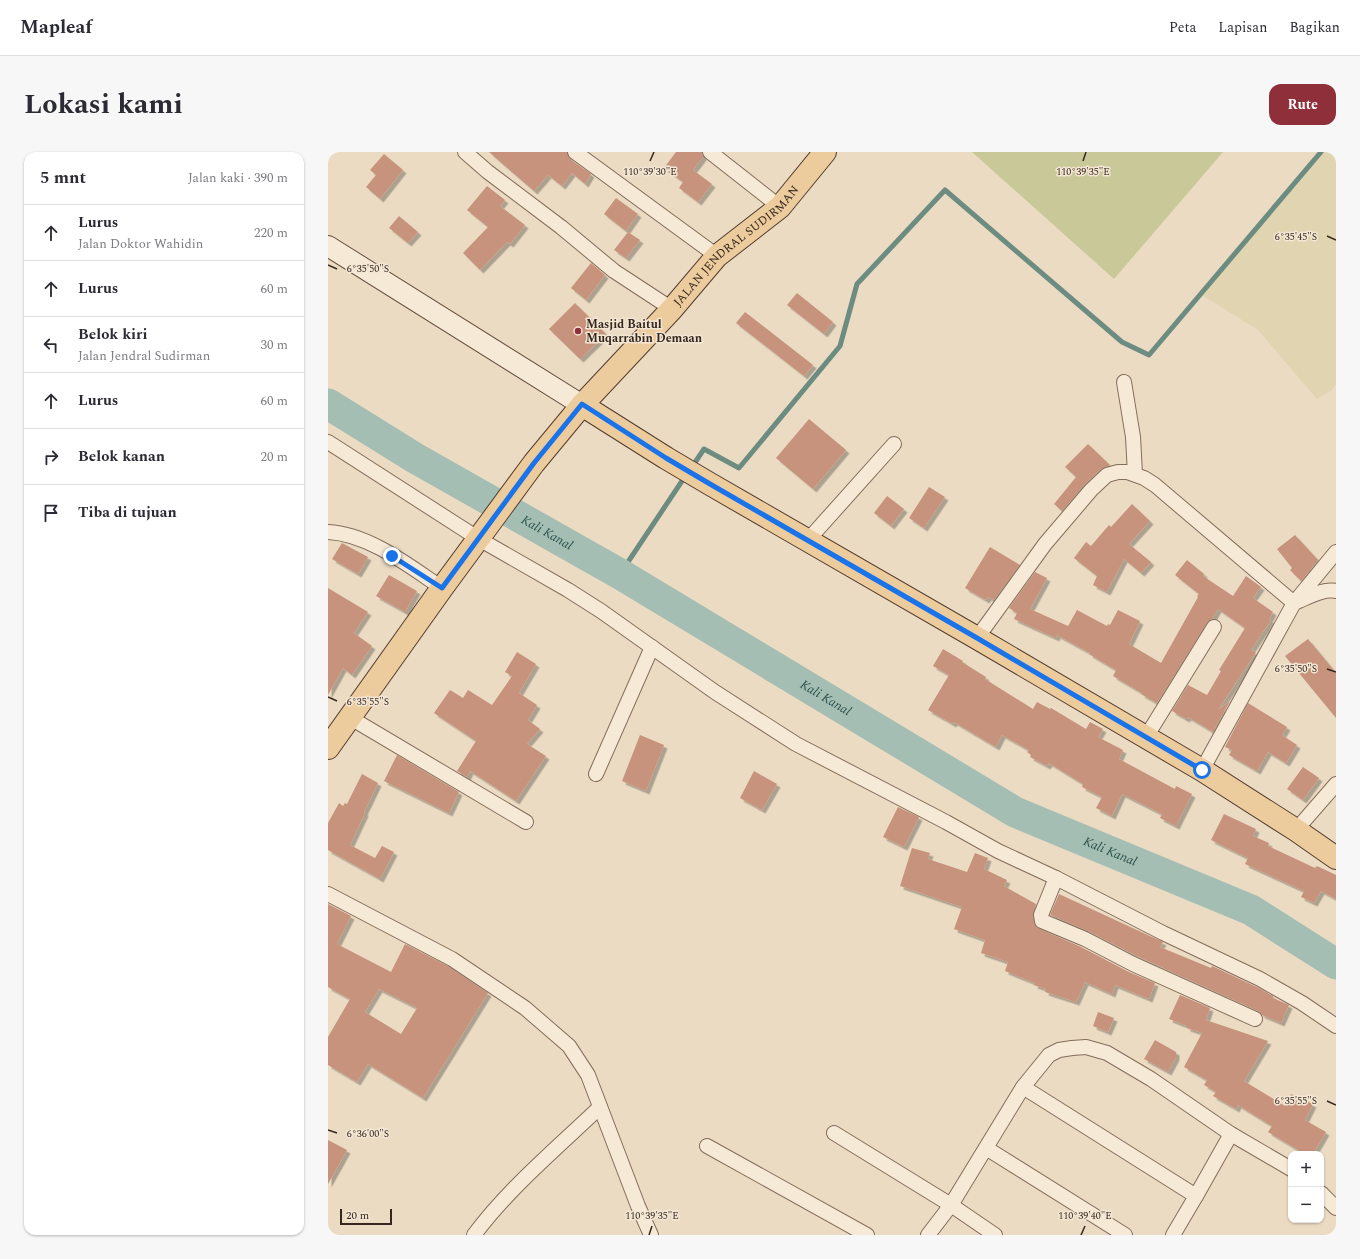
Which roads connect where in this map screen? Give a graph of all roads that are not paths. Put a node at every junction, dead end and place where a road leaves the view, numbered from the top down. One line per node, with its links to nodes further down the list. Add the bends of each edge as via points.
1 (465, 152): 8 (street, via 614,271)
2 (575, 152): 7 (street)
3 (710, 152): 5 (street)
4 (824, 152): 5 (main road, JALAN JENDRAL SUDIRMAN)
5 (780, 207): 7 (main road, JALAN JENDRAL SUDIRMAN)
6 (328, 246): 10 (main road)
7 (717, 256): 8 (main road, JALAN JENDRAL SUDIRMAN)
8 (672, 309): 10 (main road, JALAN JENDRAL SUDIRMAN)
9 (1124, 382): 13 (street, via 1133,437)
10 (582, 404): 15 (main road, JALAN JENDRAL SUDIRMAN, via 534,463); 16 (main road, via 666,458)
11 (328, 442): 15 (street)
12 (894, 444): 16 (street)
13 (1135, 474): 20 (street, via 1155,485); 22 (street, via 1118,472 1107,475 1091,490 1045,544)
14 (328, 532): 18 (street, via 344,534 375,546)
15 (484, 533): 18 (main road, JALAN JENDRAL SUDIRMAN); 23 (street)
16 (808, 540): 22 (main road)
17 (1336, 552): 20 (street)
18 (442, 588): 24 (main road, JALAN JENDRAL SUDIRMAN)
19 (1336, 591): 20 (street, via 1322,591)
20 (1294, 602): 27 (street)
21 (1214, 627): 25 (street)
22 (977, 638): 25 (main road)
23 (652, 647): 28 (street); 33 (street, via 796,744 998,851)
24 (349, 717): 26 (main road, JALAN JENDRAL SUDIRMAN); 30 (street)
25 (1146, 737): 27 (main road)
26 (328, 748)
27 (1202, 770): 31 (main road)
28 (596, 774)
29 (1336, 784): 31 (street)
30 (526, 822)
31 (1296, 830): 32 (main road)
32 (1336, 858)
33 (1056, 878): 35 (street, via 1041,920); 36 (street, via 1260,979)
34 (328, 894): 38 (street, via 452,959 525,1008 569,1046 588,1075)
35 (1255, 1019)
36 (1336, 1026)
37 (1023, 1087): 40 (street, via 1053,1052 1072,1048 1094,1049 1107,1053 1151,1079); 42 (street); 44 (street)
38 (600, 1107): 48 (street, via 487,1217); 49 (street)
39 (834, 1133): 46 (street)
40 (1232, 1134): 43 (street); 44 (street)
41 (707, 1146): 50 (street)
42 (986, 1148): 46 (street); 53 (street)
43 (1288, 1167)
44 (1196, 1196): 54 (street)
45 (1324, 1196): 47 (street)
46 (951, 1205): 51 (street); 52 (street)
47 (1336, 1208)
48 (474, 1235)
49 (651, 1235)
50 (867, 1235)
51 (928, 1235)
52 (995, 1235)
53 (1124, 1235)
54 (1173, 1235)

